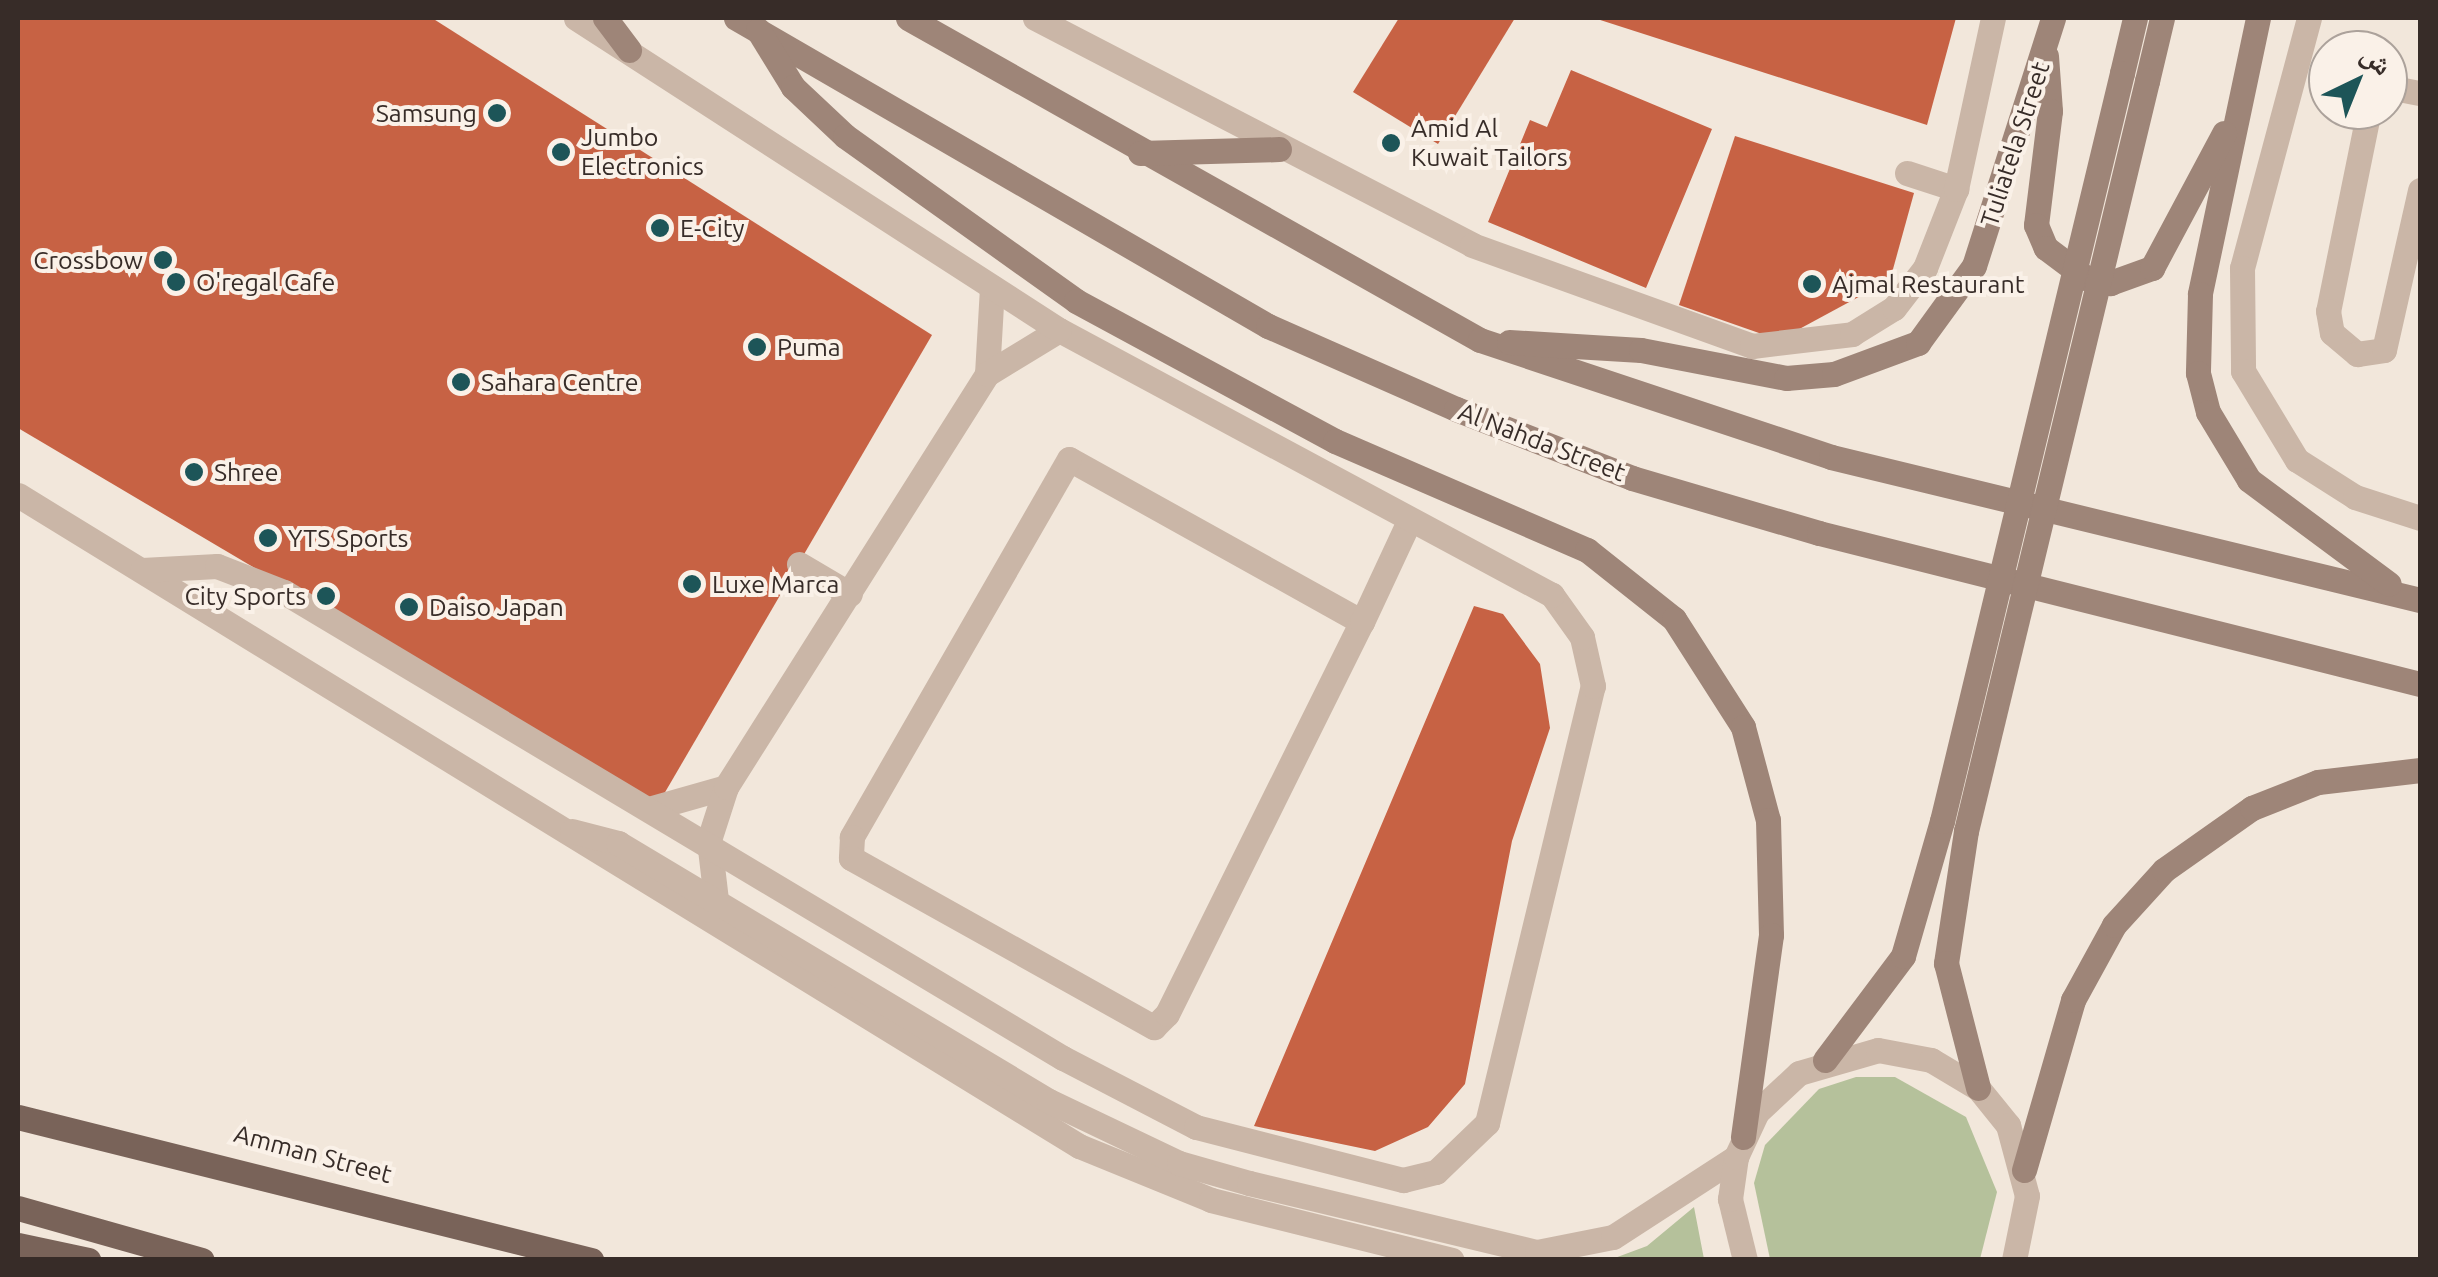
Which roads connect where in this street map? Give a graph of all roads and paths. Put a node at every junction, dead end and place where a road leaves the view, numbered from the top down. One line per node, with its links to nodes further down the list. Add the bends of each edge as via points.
1 (576, 18): 12 (street)
2 (605, 18): 12 (main road)
3 (908, 18): 18 (main road)
4 (1036, 18): 17 (street)
5 (1993, 18): 20 (street)
6 (2053, 18): 13 (main road, Tuliatela Street)
7 (2135, 18): 14 (main road)
8 (2162, 18): 14 (main road)
9 (2258, 18): 15 (main road)
10 (2309, 18): 27 (street, via 2242,268 2243,372 2297,460 2355,497)
11 (747, 24): 34 (main road, Al Nahda Street, via 1268,326 1456,409 1632,478 1819,533); 45 (main road, via 793,87 846,136 1076,301 1335,441 1587,550 1674,620 1724,686 1768,820 1772,935)
12 (629, 50): 22 (street)
13 (2045, 52): 15 (main road, via 2052,92 2036,225 2046,248 2086,278 2110,283 2152,268); 24 (main road, Tuliatela Street, via 1974,266 1918,342 1834,374 1786,378 1641,350)
14 (2134, 77): 38 (main road, bridge)
15 (2233, 122): 32 (main road, via 2195,334 2208,412 2249,480)
16 (2365, 130): 21 (street, via 2328,312 2332,333 2357,354 2384,350)
17 (1280, 149): 18 (main road); 20 (street, via 1472,245 1682,328 1752,346 1852,334 1894,308 1925,268)
18 (1140, 153): 24 (main road)
19 (1907, 173): 20 (street)
20 (1956, 188)
21 (2420, 190)
22 (992, 287): 23 (street); 25 (street)
23 (1059, 330): 25 (street); 28 (street)
24 (1480, 340): 32 (main road, via 1831,456)
25 (987, 374): 31 (street)
26 (18, 495): 30 (street)
27 (2420, 518)
28 (1409, 522): 33 (street); 40 (street, via 1552,595 1582,636 1593,686 1502,1083 1487,1123 1436,1172 1403,1180 1347,1173 1135,1100)
29 (799, 564): 31 (street)
30 (142, 570): 37 (street, via 181,564 252,576); 39 (street)
31 (850, 594): 36 (street)
32 (2416, 599)
33 (1362, 622): 33 (street, via 1154,1026 851,858 852,837 1069,459)
34 (2420, 684)
35 (2420, 770): 46 (main road, via 2318,782 2252,808 2164,870 2114,924 2073,1000)
36 (726, 787): 37 (street); 40 (street)
37 (652, 808): 40 (street)
38 (1954, 826): 42 (main road, via 1903,956); 43 (main road, via 1946,963)
39 (572, 832): 41 (street, via 618,843); 54 (street, via 603,859 1079,1146 1211,1200)
40 (709, 840): 41 (street)
41 (716, 900): 45 (street, via 1114,1134 1179,1163 1498,1246 1574,1248 1649,1219)
42 (1824, 1060): 43 (street, via 1878,1050 1932,1060); 45 (street, via 1776,1090)
43 (1978, 1088): 46 (street, via 2008,1125)
44 (18, 1117): 53 (main road, Amman Street)
45 (1739, 1147): 55 (street, via 1730,1199)
46 (2024, 1170): 48 (street)
47 (18, 1208): 50 (main road)
48 (2026, 1222): 56 (street); 57 (street)
49 (18, 1245): 51 (main road)
50 (166, 1256): 52 (main road)
51 (88, 1260)
52 (202, 1260)
53 (591, 1260)
54 (1452, 1260)
55 (1745, 1260)
56 (2014, 1260)
57 (2038, 1260)

